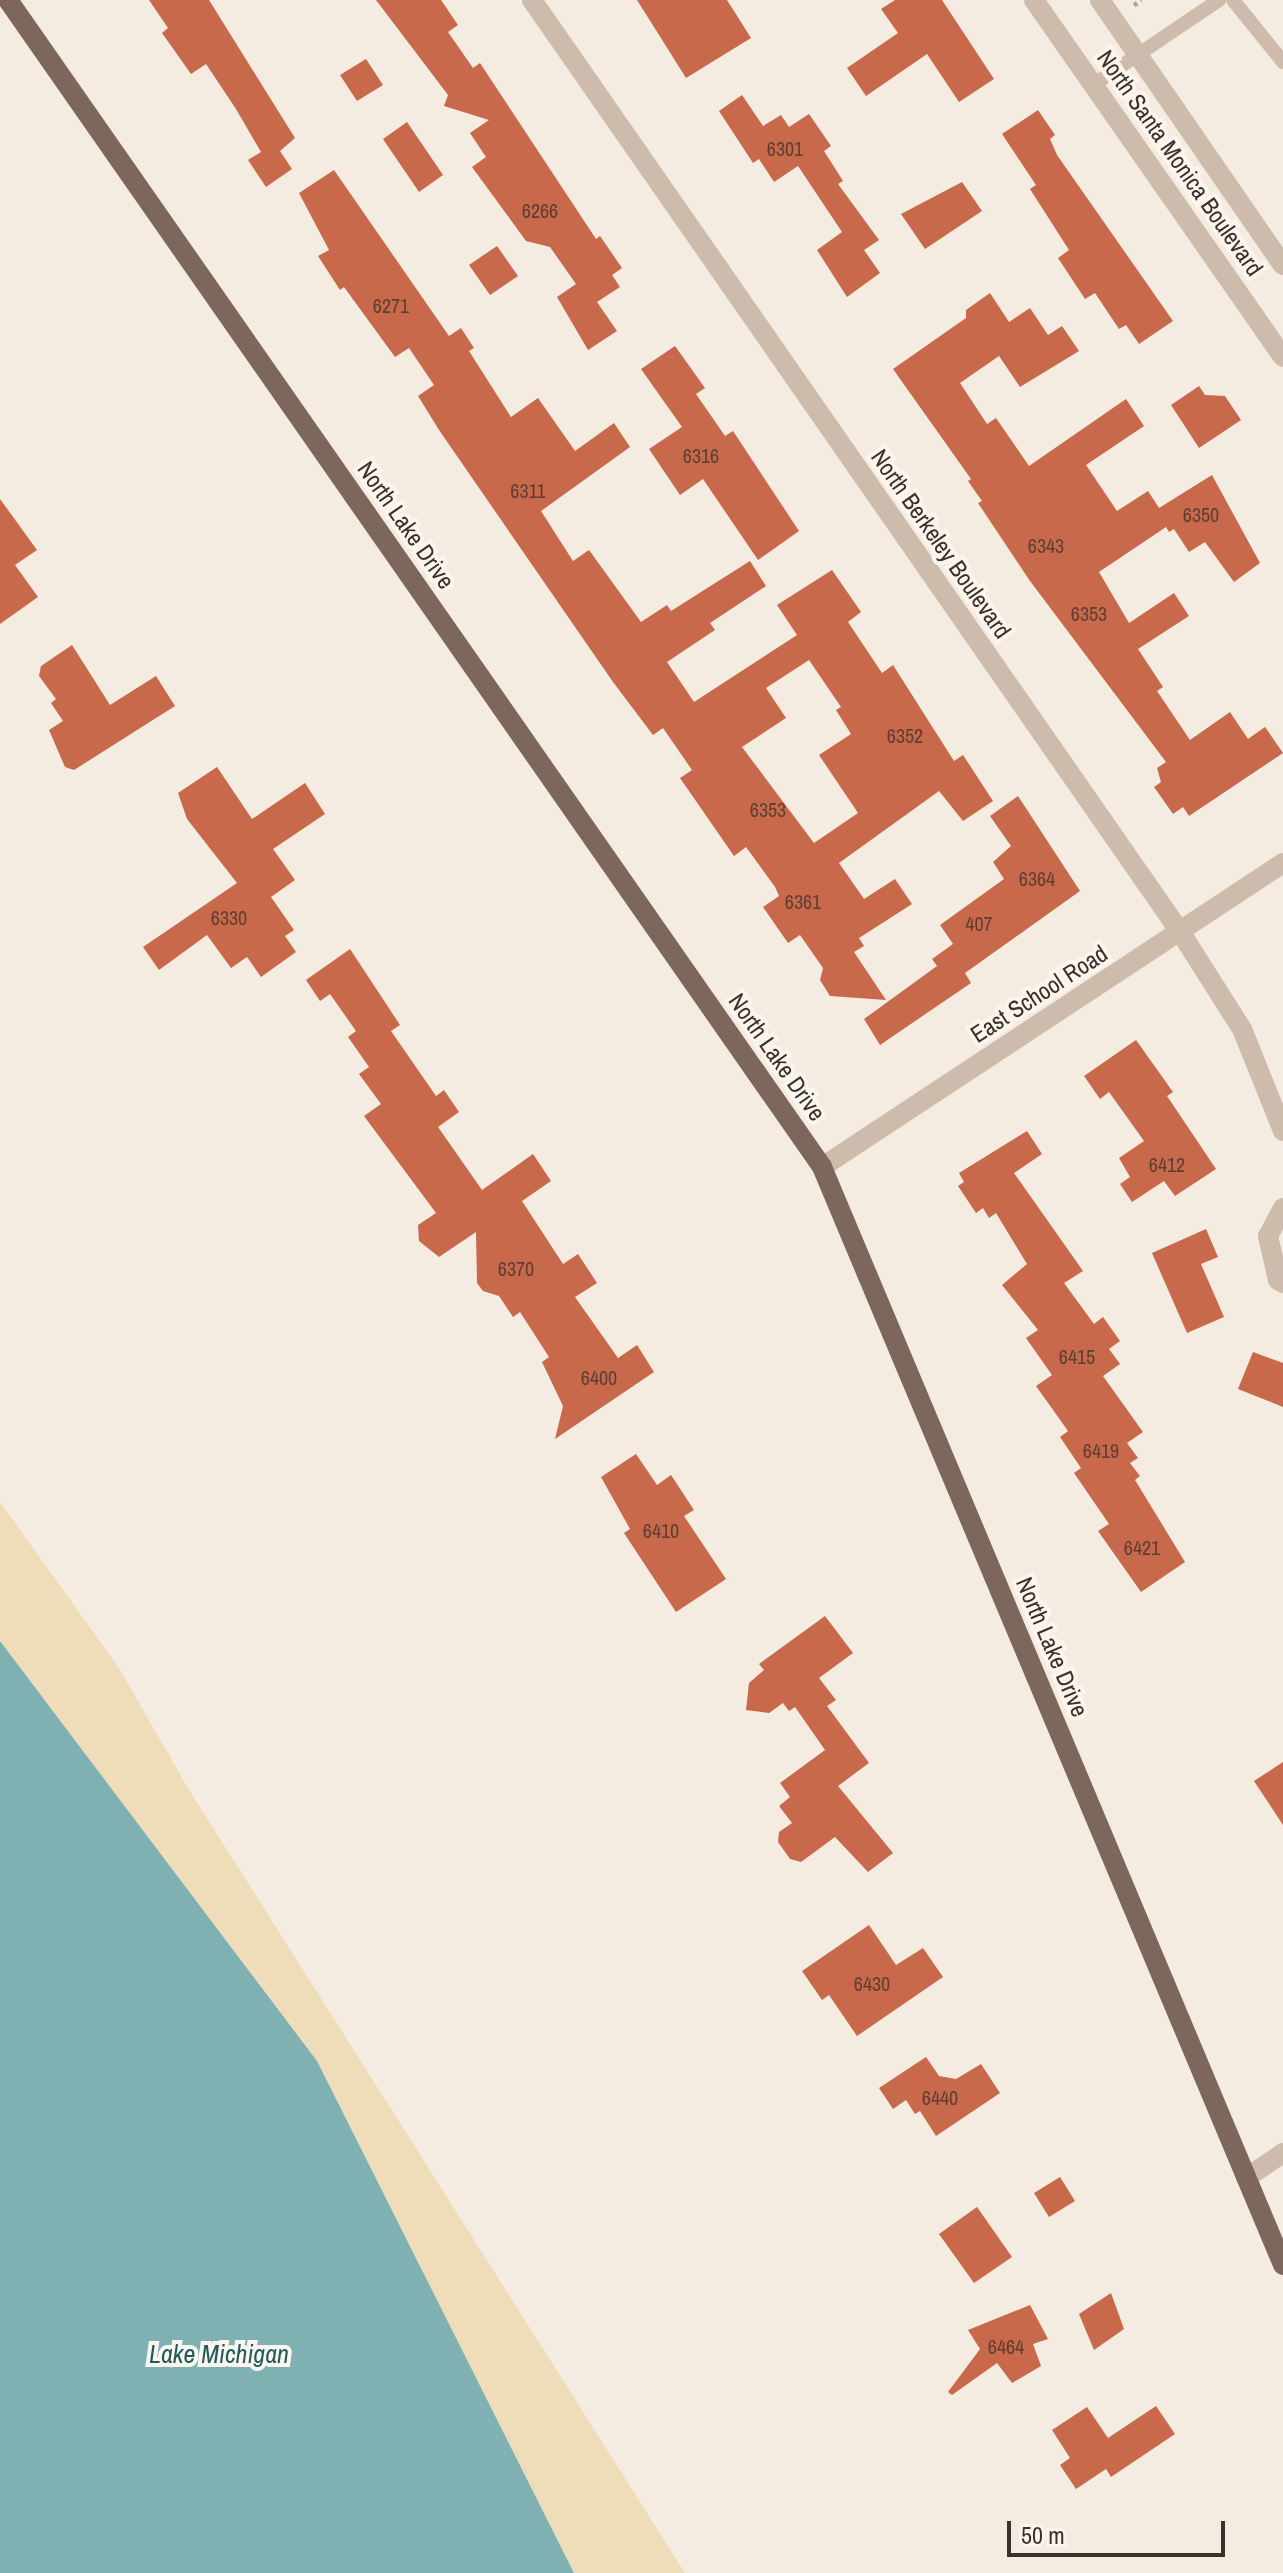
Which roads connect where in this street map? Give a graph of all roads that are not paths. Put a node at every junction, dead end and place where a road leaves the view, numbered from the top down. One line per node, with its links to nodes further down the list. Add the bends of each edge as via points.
1 (8, 0): 15 (main road, North Lake Drive)
2 (532, 0): 13 (street, North Berkeley Boulevard)
3 (1034, 0): 9 (street, North Santa Monica Boulevard)
4 (1100, 0): 7 (street, North Santa Monica Boulevard)
5 (1219, 0): 7 (lane)
6 (1233, 0): 8 (lane)
7 (1138, 56): 9 (lane); 10 (street, North Santa Monica Boulevard)
8 (1281, 56)
9 (1093, 85): 11 (street, North Santa Monica Boulevard)
10 (1283, 265)
11 (1283, 357)
12 (1283, 863): 13 (street, East School Road)
13 (1181, 933): 14 (street, North Berkeley Boulevard, via 1242,1029); 15 (street, East School Road)
14 (1283, 1131)
15 (822, 1167): 19 (main road, North Lake Drive)
16 (1283, 1208): 17 (street, via 1268,1236)
17 (1283, 1283)
18 (1283, 2153): 19 (street)
19 (1246, 2178): 20 (main road, North Lake Drive)
20 (1281, 2254)

